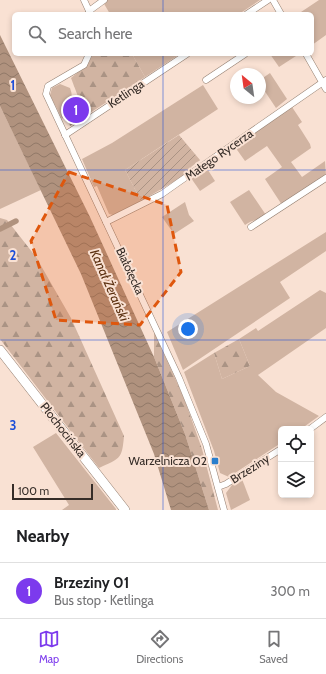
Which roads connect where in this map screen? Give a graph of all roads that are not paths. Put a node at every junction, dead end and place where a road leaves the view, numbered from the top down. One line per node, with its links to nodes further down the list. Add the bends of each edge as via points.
1 (84, 0): 5 (street)
2 (104, 0): 5 (street)
3 (268, 0): 6 (street)
4 (273, 0): 7 (street)
5 (89, 12)
6 (250, 12)
7 (281, 12)
8 (88, 56): 14 (street, Białołęcka, via 84,65 46,88 46,94)
9 (183, 56): 14 (street, Ketlinga)
10 (242, 56): 12 (street)
11 (307, 56): 13 (street)
12 (206, 80)
13 (325, 84): 16 (street, Małego Rycerza, via 162,194)
14 (65, 135): 16 (street, Białołęcka)
15 (326, 178): 17 (street)
16 (106, 222): 22 (street, Białołęcka, via 187,396 206,444)
17 (251, 227)
18 (0, 350): 23 (main road, Płochocińska)
19 (326, 417): 20 (street)
20 (314, 426)
21 (278, 451): 22 (street, Brzeziny, via 226,484)
22 (218, 486): 24 (street, Białołęcka)
23 (125, 510)
24 (224, 510)

